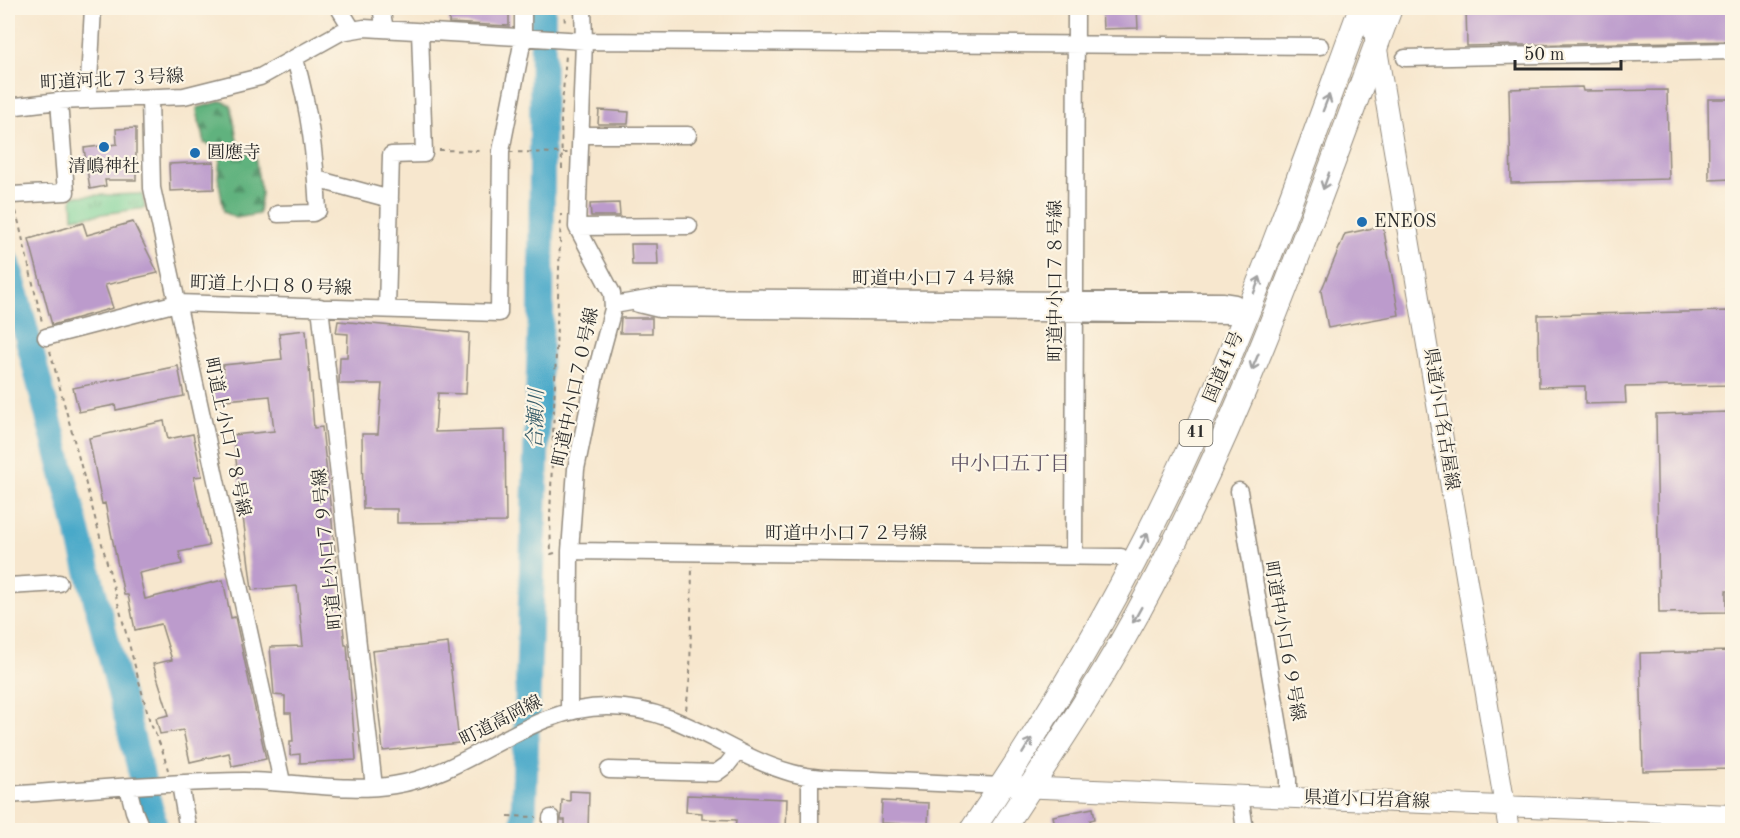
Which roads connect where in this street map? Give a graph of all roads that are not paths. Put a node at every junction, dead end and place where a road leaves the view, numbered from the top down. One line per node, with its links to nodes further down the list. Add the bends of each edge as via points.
1 (93, 8): 22 (street)
2 (339, 8): 10 (street)
3 (381, 8): 11 (street)
4 (523, 8): 13 (street)
5 (583, 8): 14 (street, 町道中小口７０号線)
6 (1076, 8): 16 (street, 町道中小口７８号線)
7 (1361, 8): 53 (highway, 国道41号 / 41, one-way to 7, via 1111,604 1193,440 1230,356)
8 (1370, 8): 15 (main road, 県道小口名古屋線)
9 (1390, 8): 15 (highway, 国道41号 / 41)
10 (352, 29): 11 (street, 町道河北７３号線); 20 (street, 町道河北７３号線)
11 (385, 29): 12 (street, 町道河北７３号線)
12 (420, 31): 13 (street, 町道河北７３号線); 29 (street, via 424,154 391,155)
13 (527, 39): 14 (street, 町道河北７３号線); 37 (street, 町道上小口８０号線, via 505,152 499,313)
14 (584, 42): 16 (street, 町道河北７３号線); 25 (street, 町道中小口７０号線)
15 (1377, 43): 55 (highway, 国道41号 / 41, one-way to 55, via 1283,294 1183,525 1110,662); 59 (main road, 県道小口名古屋線)
16 (1078, 44): 17 (street, 町道河北７３号線); 35 (street, 町道中小口７８号線)
17 (1320, 46)
18 (1732, 51): 19 (street)
19 (1405, 58)
20 (295, 59): 21 (street, 町道河北７３号線, via 260,77 223,87 184,96); 27 (street, via 308,104)
21 (150, 98): 22 (street, 町道河北７３号線); 33 (street, 町道上小口７８号線, via 152,188)
22 (88, 100): 23 (street, 町道河北７３号線)
23 (59, 101): 24 (street, 町道河北７３号線); 28 (street, via 66,192)
24 (8, 106)
25 (580, 135): 26 (street); 32 (street, 町道中小口７０号線)
26 (688, 135)
27 (316, 179): 29 (street); 30 (street, via 318,210)
28 (12, 195)
29 (390, 199): 37 (street)
30 (278, 214)
31 (689, 226): 32 (street)
32 (577, 227): 34 (street, 町道中小口７０号線, via 612,293)
33 (177, 303): 36 (street, 町道上小口８０号線); 39 (street, 町道上小口８０号線); 50 (street, 町道上小口７８号線)
34 (622, 304): 35 (street, 町道中小口７４号線, via 659,309); 41 (street, 町道中小口７０号線, via 595,376 576,470)
35 (1076, 306): 38 (street, 町道中小口７４号線); 42 (street, 町道中小口７８号線)
36 (320, 307): 37 (street, 町道上小口８０号線); 54 (street, 町道上小口７９号線)
37 (387, 309)
38 (1233, 309)
39 (46, 337)
40 (1239, 491): 58 (street, 町道中小口６９号線)
41 (570, 551): 42 (street, 町道中小口７２号線); 46 (street, 町道中小口７０号線)
42 (1074, 555): 43 (street, 町道中小口７２号線)
43 (1121, 557)
44 (8, 576): 45 (street, via 58,578)
45 (8, 586)
46 (569, 711): 47 (street, 町道高岡線, via 628,708 682,721); 54 (street, 町道高岡線, via 512,734 442,772)
47 (738, 751): 48 (street, via 716,773); 49 (street, 町道高岡線, via 775,768)
48 (609, 770)
49 (810, 777): 53 (street, 町道高岡線); 63 (street)
50 (282, 782): 51 (street, 町道高岡線); 54 (street, 町道高岡線)
51 (169, 784): 52 (street, 町道高岡線); 62 (street)
52 (132, 786): 56 (street, 町道高岡線); 61 (street, via 134,812)
53 (1002, 786): 55 (main road, 県道小口岩倉線); 64 (highway, 国道41号 / 41)
54 (374, 787)
55 (1030, 787): 57 (main road, 県道小口岩倉線); 65 (highway, 国道41号 / 41)
56 (8, 795)
57 (1240, 795): 58 (main road, 県道小口岩倉線); 66 (street)
58 (1288, 797): 59 (main road, 県道小口岩倉線)
59 (1506, 806): 60 (main road, 県道小口岩倉線); 67 (main road, 県道小口名古屋線)
60 (1732, 815)
61 (142, 831)
62 (188, 831)
63 (810, 831)
64 (972, 831)
65 (1002, 831)
66 (1245, 831)
67 (1509, 831)

